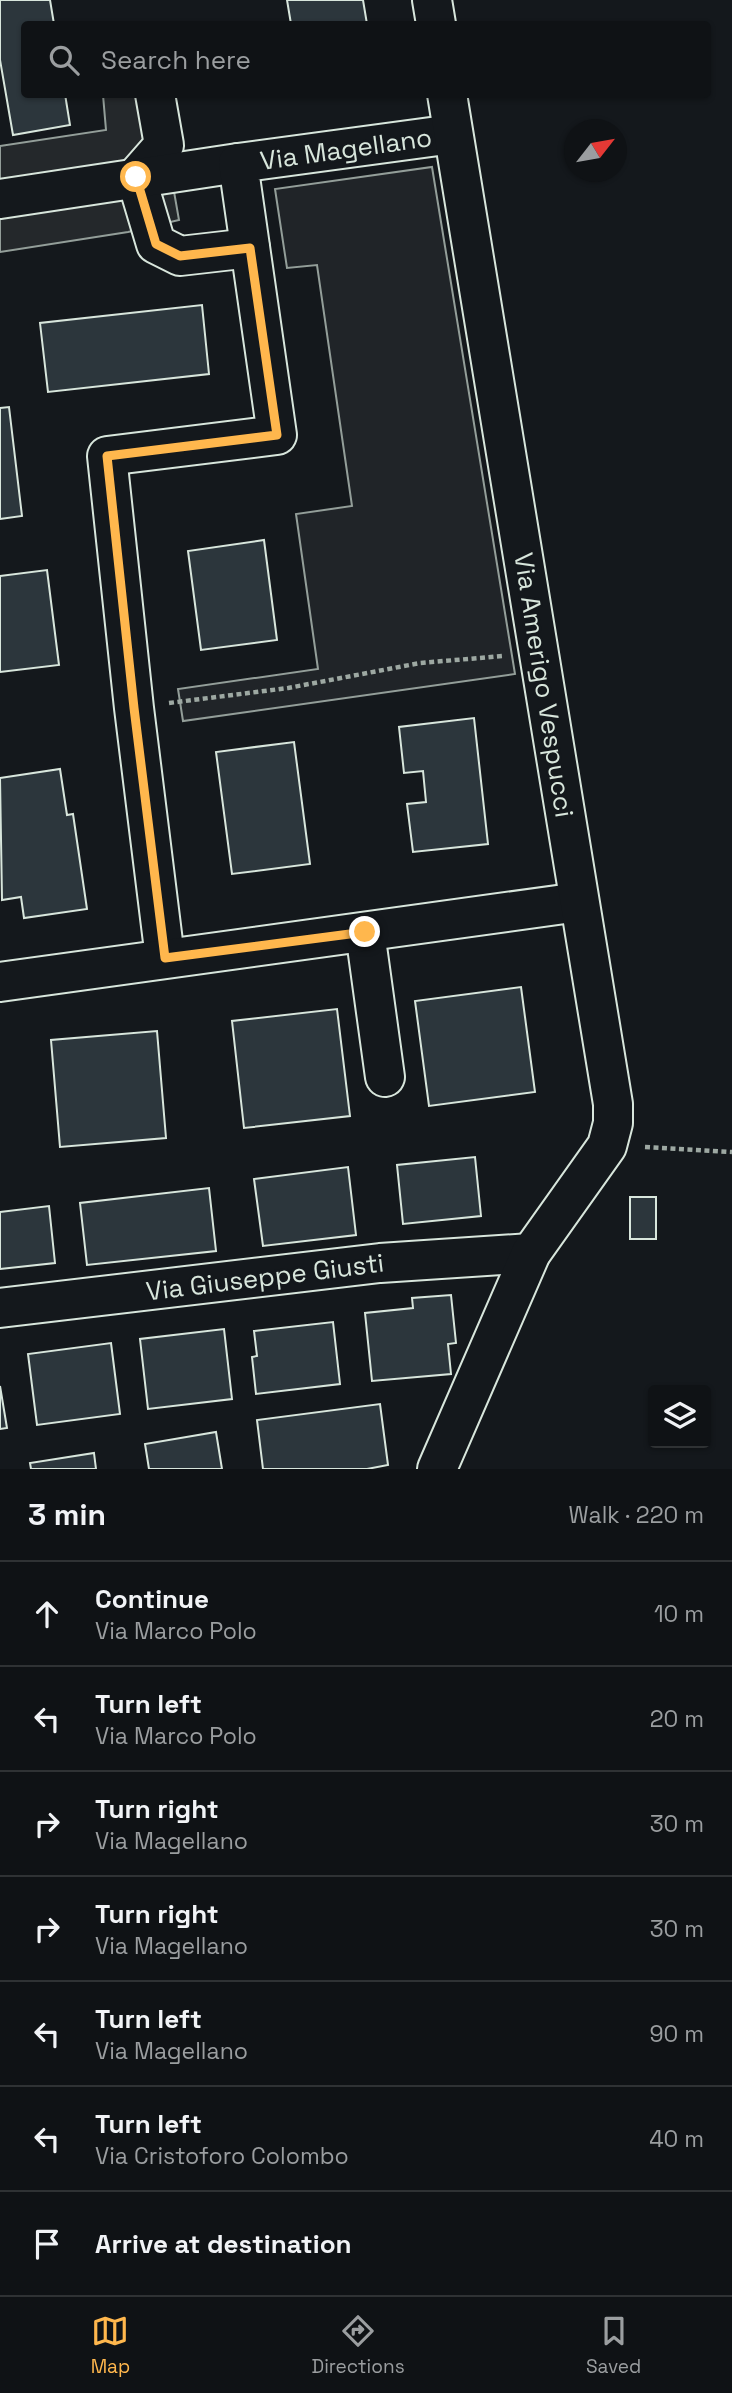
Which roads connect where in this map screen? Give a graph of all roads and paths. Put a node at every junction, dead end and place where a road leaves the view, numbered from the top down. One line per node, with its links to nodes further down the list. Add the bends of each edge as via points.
1 (432, 0): 2 (street)
2 (436, 21)
3 (156, 98): 7 (street, via 164,145)
4 (448, 98): 5 (street, Via Amerigo Vespucci)
5 (453, 134): 6 (street, Via Magellano); 10 (street, Via Amerigo Vespucci)
6 (238, 163): 7 (street, Via Magellano); 9 (street, Via Magellano)
7 (136, 177): 8 (street, Via Magellano); 9 (street, via 156,244 180,256)
8 (0, 199)
9 (250, 248): 11 (street, Via Magellano, via 277,435 107,456)
10 (539, 653): 11 (path, via 420,663 288,688); 12 (street, Via Amerigo Vespucci)
11 (134, 708): 14 (street, Via Magellano)
12 (579, 902): 13 (street); 17 (street, Via Amerigo Vespucci, via 612,1104)
13 (365, 932): 14 (street); 16 (street)
14 (165, 958): 15 (street)
15 (0, 982)
16 (385, 1077)
17 (607, 1146): 18 (path); 19 (street, Via Amerigo Vespucci)
18 (732, 1152)
19 (531, 1252): 20 (street, Via Giuseppe Giusti, via 380,1263); 21 (street, Via Amerigo Vespucci)
20 (0, 1308)
21 (437, 1469)

